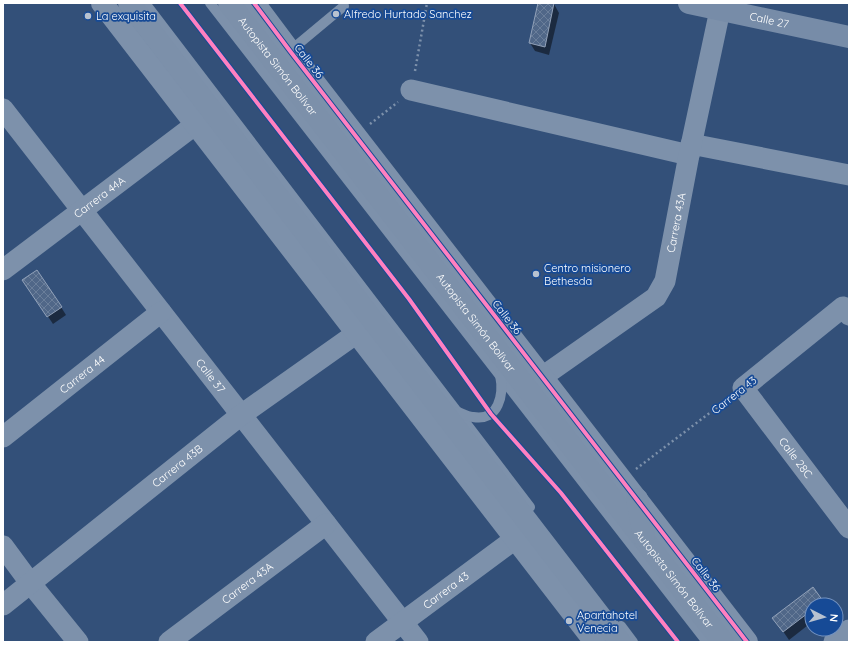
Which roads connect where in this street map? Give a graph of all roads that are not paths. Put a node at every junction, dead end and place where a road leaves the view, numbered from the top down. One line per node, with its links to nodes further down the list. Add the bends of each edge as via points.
1 (102, 3): 14 (street)
2 (129, 3): 45 (highway)
3 (145, 3): 25 (lane)
4 (210, 3): 22 (lane)
5 (229, 3): 33 (highway, Autopista Simón Bolívar)
6 (254, 3): 11 (street, Calle 36)
7 (690, 3): 9 (main road, Calle 27)
8 (344, 6): 11 (lane)
9 (720, 10): 10 (main road, Calle 27); 15 (street, Carrera 43A)
10 (849, 37)
11 (290, 51): 23 (street, Calle 36)
12 (411, 90): 15 (street)
13 (3, 109): 17 (street, Calle 37)
14 (196, 124): 17 (street, Carrera 44A); 21 (street)
15 (690, 150): 16 (street); 23 (street, Carrera 43A, via 664,281 656,297)
16 (849, 176)
17 (82, 210): 18 (street, Carrera 44A); 20 (street, Calle 37)
18 (3, 270)
19 (846, 311): 24 (street, Carrera 43)
20 (161, 312): 26 (street, Calle 37); 27 (street, Carrera 44)
21 (357, 333): 26 (street, Carrera 43B); 32 (street)
22 (500, 375): 25 (lane, via 501,397 491,414 473,417); 47 (lane)
23 (542, 376): 28 (street, Calle 36)
24 (743, 388): 31 (street, Calle 28C)
25 (456, 411): 29 (lane)
26 (241, 415): 30 (street, Calle 37); 35 (street, Carrera 43B)
27 (3, 437)
28 (637, 499): 33 (highway); 49 (street, Calle 36)
29 (538, 517)
30 (326, 524): 38 (street, Calle 37); 41 (street, Carrera 43A)
31 (849, 528)
32 (515, 539): 38 (street, Carrera 43); 44 (street)
33 (644, 540): 48 (highway, Autopista Simón Bolívar)
34 (3, 546): 35 (street)
35 (31, 584): 36 (street, Carrera 43B); 40 (street)
36 (3, 605)
37 (614, 617): 46 (lane)
38 (402, 622): 42 (street, Carrera 43); 43 (street, Calle 37)
39 (849, 630): 50 (street)
40 (78, 642)
41 (169, 642)
42 (376, 642)
43 (418, 642)
44 (595, 642)
45 (620, 642)
46 (633, 642)
47 (707, 642)
48 (723, 642)
49 (747, 642)
50 (834, 642)

